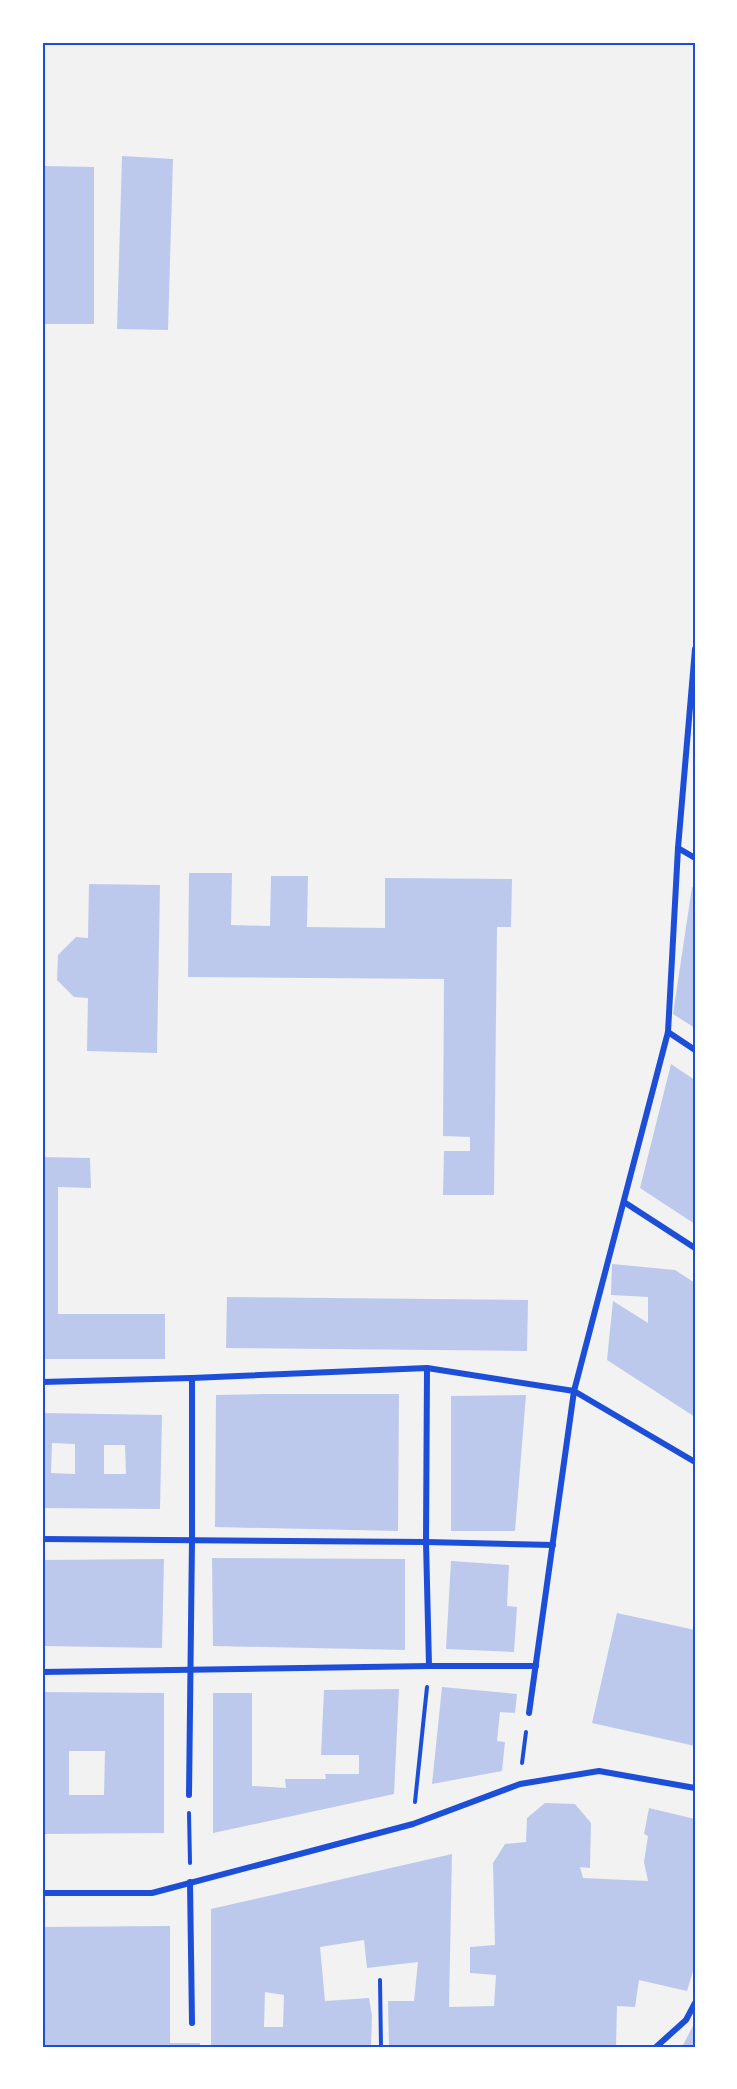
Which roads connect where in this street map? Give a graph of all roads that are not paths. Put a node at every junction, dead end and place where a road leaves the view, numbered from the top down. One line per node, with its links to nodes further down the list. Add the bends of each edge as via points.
1 (695, 654): 2 (street)
2 (678, 848): 3 (street); 4 (street)
3 (695, 858)
4 (668, 1032): 5 (street); 6 (street)
5 (695, 1050)
6 (624, 1202): 7 (street); 11 (street)
7 (695, 1248)
8 (427, 1368): 9 (street); 11 (street); 15 (street)
9 (192, 1378): 10 (street); 14 (street)
10 (42, 1382)
11 (574, 1391): 12 (street); 16 (street)
12 (695, 1462)
13 (42, 1539): 14 (street)
14 (192, 1540): 15 (street); 19 (street)
15 (426, 1542): 16 (street); 17 (street)
16 (553, 1545): 18 (street)
17 (429, 1666): 18 (street); 19 (street)
18 (536, 1666): 21 (street)
19 (191, 1671): 20 (street); 23 (street)
20 (42, 1672)
21 (529, 1713)
22 (695, 1788): 24 (street, via 599,1771 520,1784 413,1824)
23 (189, 1795)
24 (190, 1882): 25 (street, via 152,1893); 27 (street)
25 (42, 1893)
26 (695, 2003): 28 (street, via 686,2020)
27 (192, 2023)
28 (656, 2047)

